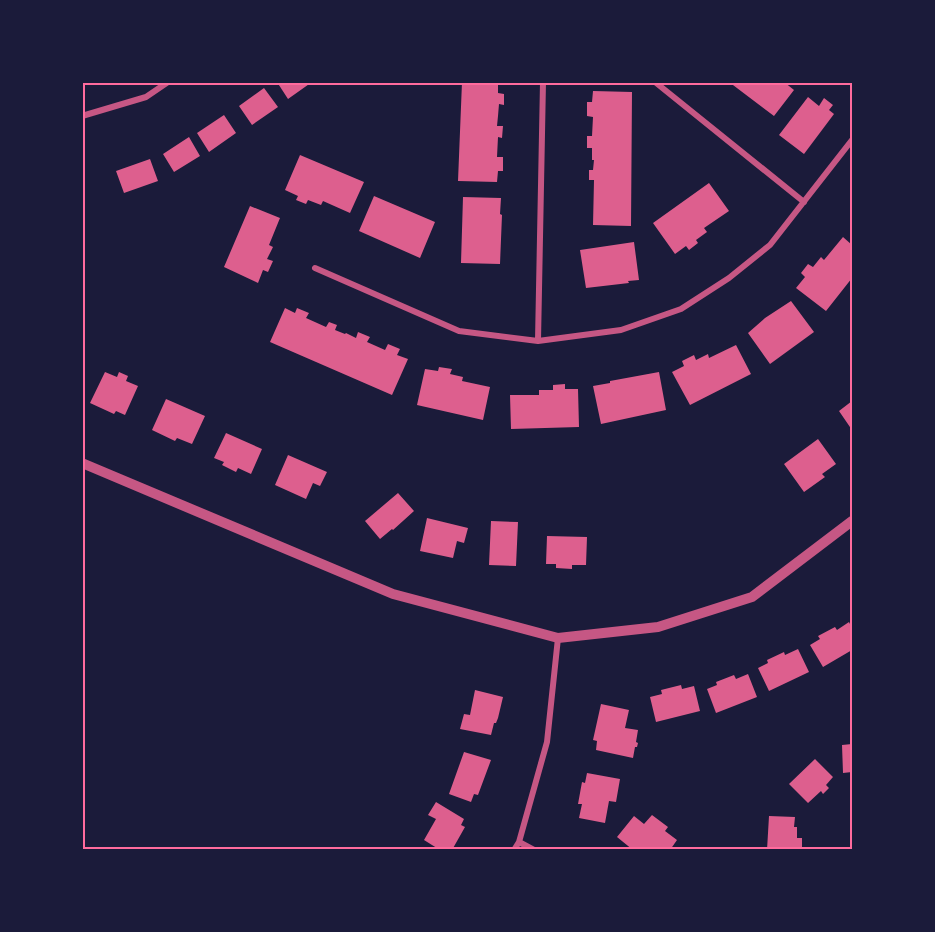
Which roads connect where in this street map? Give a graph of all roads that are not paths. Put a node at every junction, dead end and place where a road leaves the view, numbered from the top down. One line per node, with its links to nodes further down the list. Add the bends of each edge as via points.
1 (168, 82): 4 (street, via 146,97)
2 (543, 82): 8 (street)
3 (655, 82): 6 (street)
4 (82, 116)
5 (852, 140): 6 (street)
6 (804, 202): 8 (street, via 770,245 681,309 621,330)
7 (315, 268): 8 (street, via 459,331)
8 (538, 341)
9 (82, 463): 11 (street, via 393,594)
10 (852, 521): 11 (street, via 752,597 658,627)
11 (558, 638): 12 (street, via 547,742)
12 (519, 842): 13 (street); 14 (street)
13 (514, 849)
14 (534, 849)

